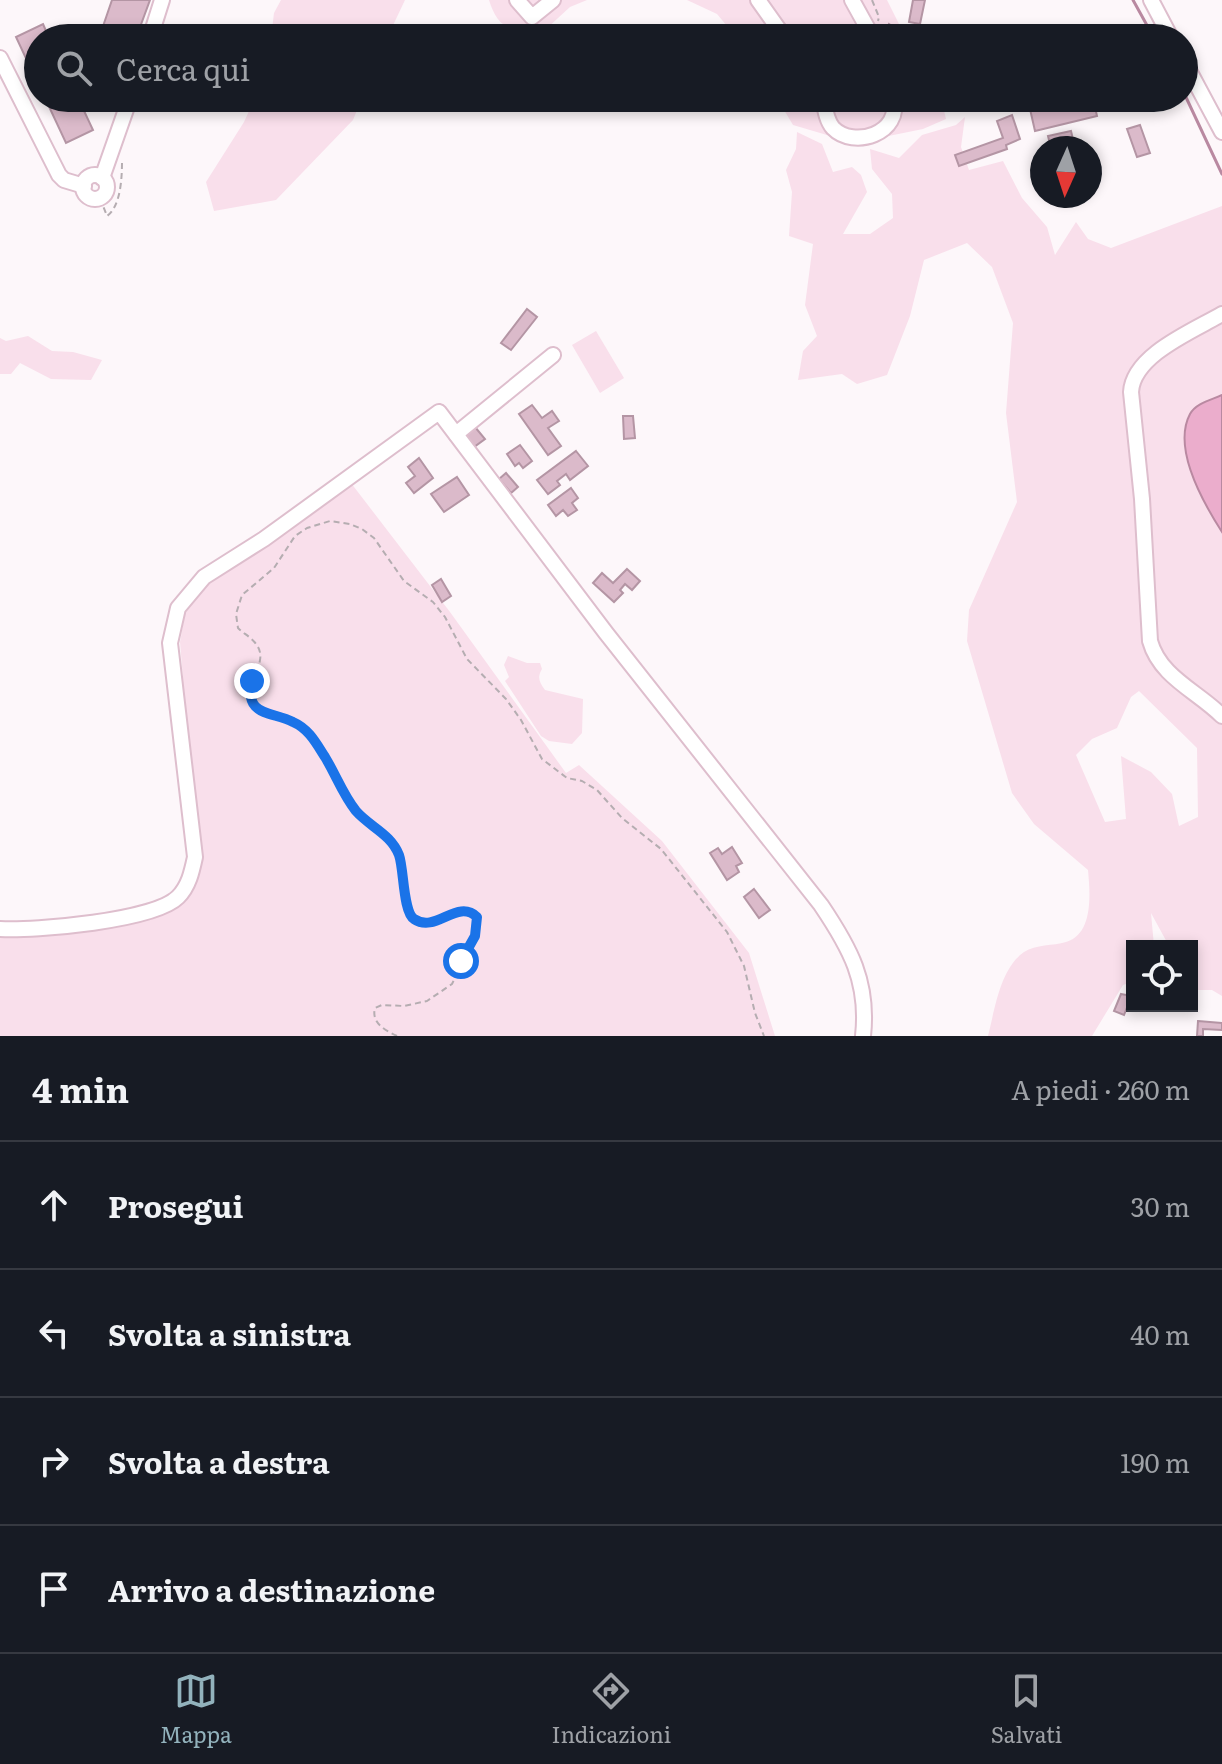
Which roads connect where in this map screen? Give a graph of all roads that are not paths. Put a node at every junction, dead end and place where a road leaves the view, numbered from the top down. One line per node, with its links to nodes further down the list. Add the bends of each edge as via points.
1 (162, 0): 7 (street)
2 (517, 0): 3 (street, via 532,17)
3 (553, 0)
4 (758, 0): 8 (street)
5 (852, 0): 9 (street)
6 (1151, 0): 10 (street)
7 (154, 24)
8 (775, 24)
9 (865, 24)
10 (1164, 24)
11 (0, 58): 12 (street)
12 (7, 86): 19 (street, via 59,175)
13 (1198, 87): 17 (street)
14 (125, 112): 18 (street)
15 (826, 112): 16 (street, via 840,134 856,137 889,125)
16 (895, 112)
17 (1222, 132)
18 (102, 178): 19 (street, via 90,177); 19 (street, via 107,188 100,198 89,197)
19 (84, 186)
20 (1222, 314): 23 (street, via 1142,363 1132,377 1131,392 1153,653 1164,669)
21 (553, 355): 22 (street)
22 (456, 434): 24 (street, via 439,412 204,577 178,608 170,643 195,857 179,896 144,913 56,927); 25 (street, via 848,945 863,989)
23 (1222, 716)
24 (0, 929)
25 (863, 1036)

